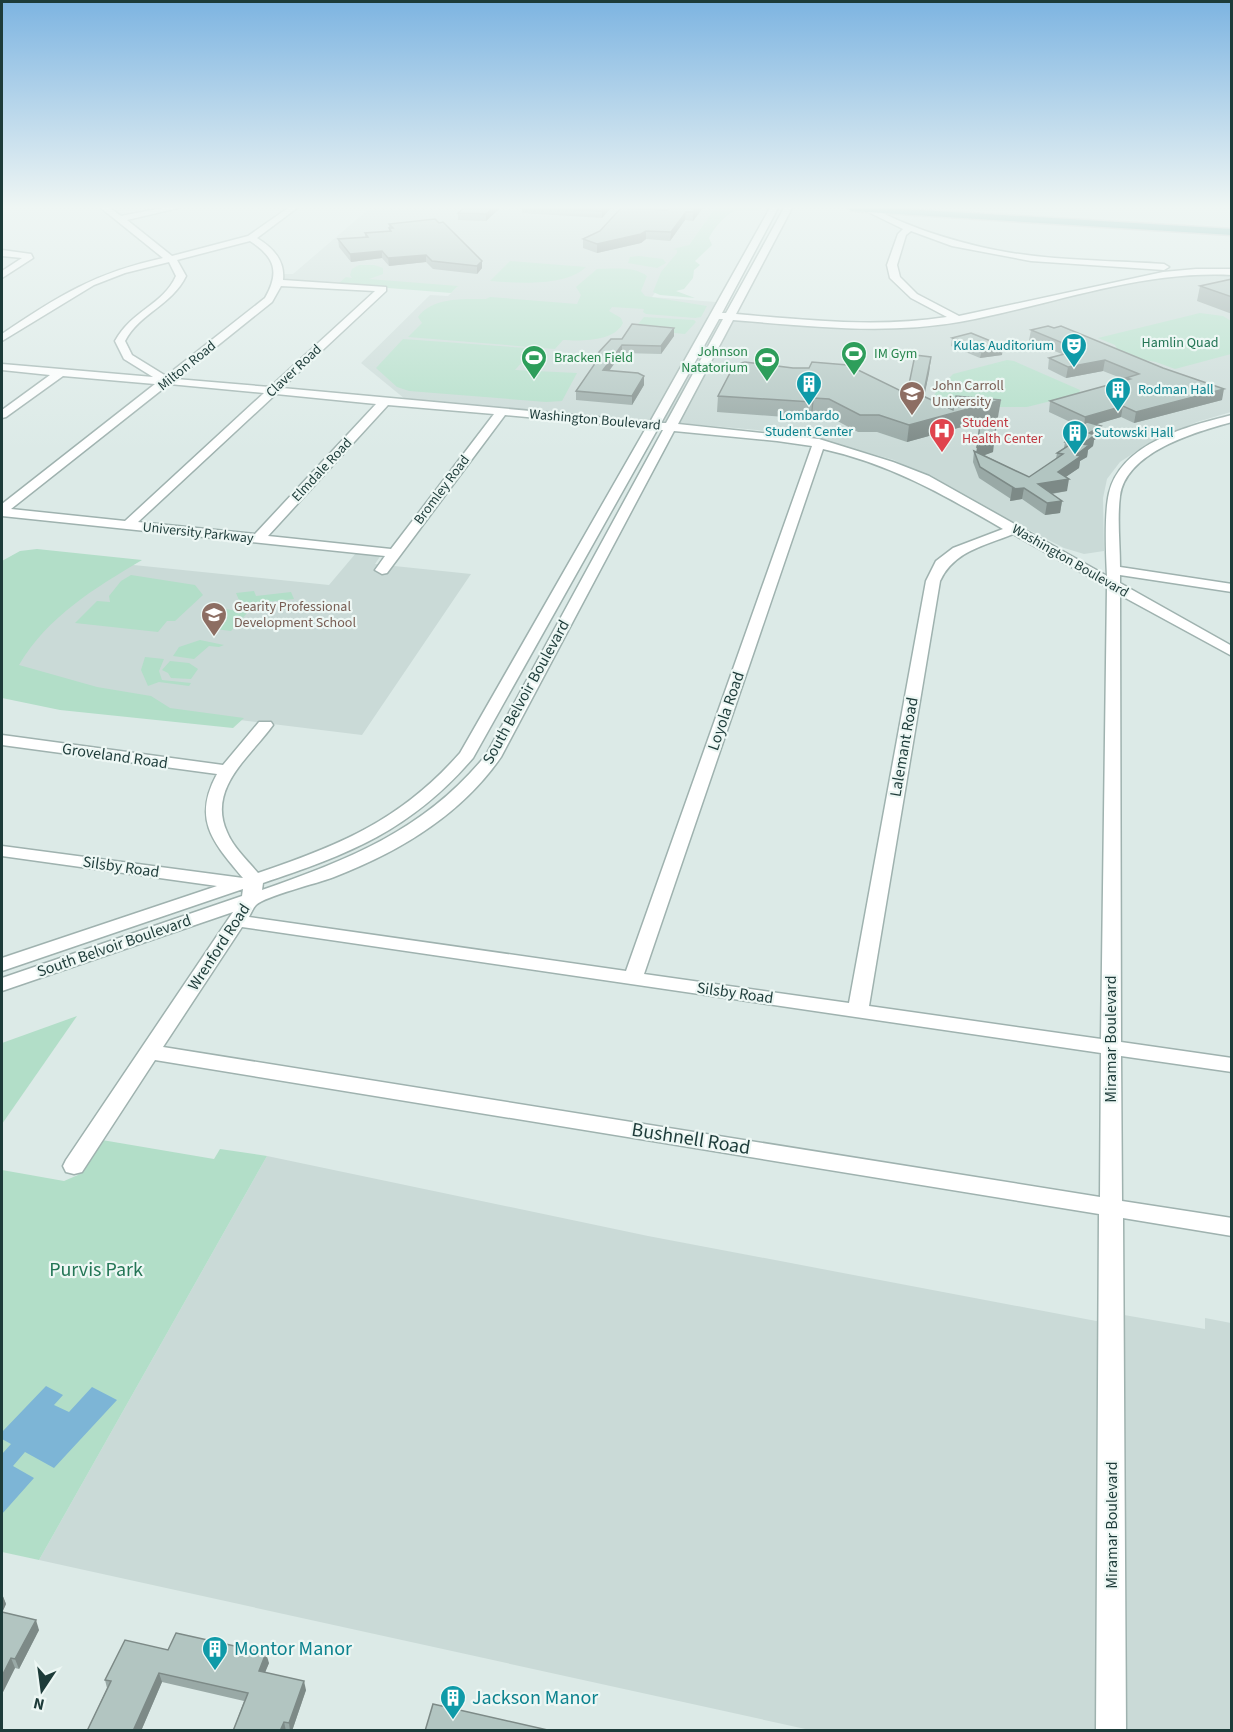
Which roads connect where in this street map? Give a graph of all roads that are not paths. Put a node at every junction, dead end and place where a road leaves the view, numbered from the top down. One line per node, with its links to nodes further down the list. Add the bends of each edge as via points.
1 (81, 289): 12 (street)
2 (176, 289): 15 (street, Washington Boulevard, via 131,324 120,341 128,357)
3 (275, 289): 15 (street, Milton Road, via 269,300)
4 (380, 289): 16 (street, Claver Road, via 383,289)
5 (730, 289): 9 (street, South Belvoir Boulevard)
6 (744, 289): 10 (street, South Belvoir Boulevard)
7 (904, 289): 11 (street)
8 (1094, 289): 11 (street)
9 (715, 316): 10 (street); 21 (street, South Belvoir Boulevard)
10 (729, 317): 11 (street, via 859,326); 22 (street, South Belvoir Boulevard)
11 (958, 319)
12 (2, 338)
13 (2, 367): 14 (street)
14 (61, 372): 15 (street); 19 (street)
15 (167, 381): 16 (street, Washington Boulevard); 24 (street, Milton Road)
16 (273, 391): 17 (street, Washington Boulevard); 25 (street, Claver Road)
17 (385, 401): 18 (street, Washington Boulevard); 27 (street, Elmdale Road)
18 (502, 411): 21 (street, Washington Boulevard); 28 (street, Bromley Road)
19 (2, 415)
20 (1232, 418): 30 (street, Miramar Boulevard, via 1172,438 1146,452 1121,476 1114,496)
21 (653, 425): 22 (street, Washington Boulevard); 32 (street, South Belvoir Boulevard)
22 (670, 427): 23 (street, Washington Boulevard); 33 (street, South Belvoir Boulevard)
23 (819, 443): 26 (street, Washington Boulevard, via 895,465); 42 (street, Loyola Road)
24 (2, 511): 25 (street, University Parkway)
25 (128, 525): 27 (street, University Parkway)
26 (1014, 529): 30 (street, Washington Boulevard); 44 (street, Lalemant Road, via 958,551 941,564 933,581)
27 (258, 539): 28 (street, University Parkway)
28 (394, 553): 29 (street, Bromley Road)
29 (382, 570)
30 (1112, 578): 31 (street); 34 (street, Washington Boulevard); 45 (street, Miramar Boulevard)
31 (1232, 588)
32 (545, 618): 33 (street); 39 (street, South Belvoir Boulevard, via 467,754 439,788 365,838)
33 (566, 620): 39 (street, South Belvoir Boulevard, via 493,757 474,783 452,803 425,825 328,873)
34 (1232, 652)
35 (265, 725): 37 (street)
36 (2, 741): 37 (street, Groveland Road)
37 (229, 771): 39 (street, via 216,790 212,817)
38 (2, 851): 39 (street, Silsby Road)
39 (248, 887): 40 (street, Wrenford Road); 41 (street, South Belvoir Boulevard); 43 (street, South Belvoir Boulevard)
40 (238, 921): 42 (street, Silsby Road); 46 (street, Wrenford Road)
41 (2, 965)
42 (633, 978): 44 (street, Silsby Road)
43 (2, 985)
44 (858, 1011): 45 (street, Silsby Road)
45 (1111, 1047): 47 (street, Silsby Road); 49 (street, Miramar Boulevard)
46 (150, 1052): 48 (street, Wrenford Road); 49 (street, Bushnell Road)
47 (1232, 1065)
48 (74, 1166)
49 (1112, 1208): 50 (street, Bushnell Road); 51 (street, Miramar Boulevard)
50 (1232, 1227)
51 (1111, 1731)

